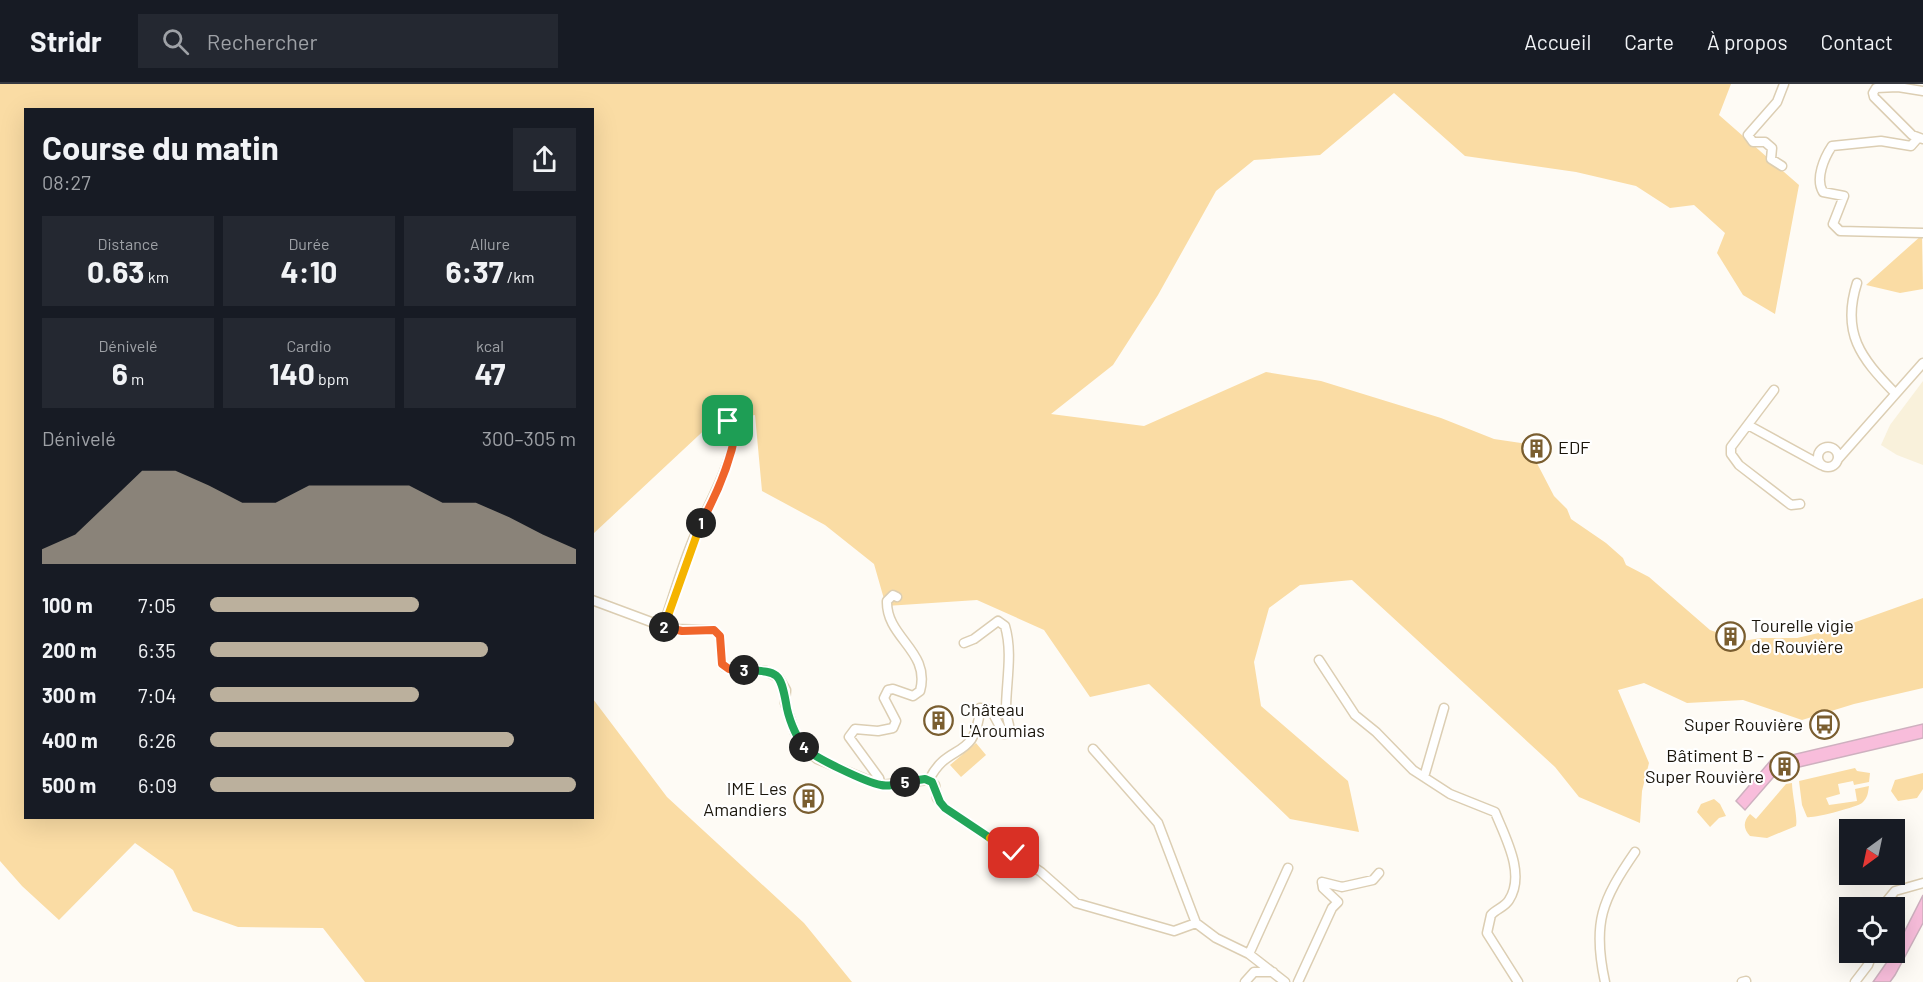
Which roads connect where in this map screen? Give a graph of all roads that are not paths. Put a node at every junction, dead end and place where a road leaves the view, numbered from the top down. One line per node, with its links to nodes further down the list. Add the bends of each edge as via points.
1 (1780, 86): 4 (street, via 1777,102 1748,135 1753,142 1765,142 1772,148 1771,159)
2 (1923, 91): 3 (street, via 1898,87 1876,88 1873,93 1912,135)
3 (1921, 138): 5 (street, via 1911,146 1881,141 1832,146 1824,160 1820,188 1826,195 1844,196 1833,224 1840,231)
4 (1782, 166)
5 (1923, 233)
6 (1857, 283): 9 (street, via 1850,308 1853,334 1866,361)
7 (1923, 363): 9 (street)
8 (1774, 390): 11 (street)
9 (1894, 392): 12 (street)
10 (720, 424): 17 (street, via 732,424 736,431 734,440 721,484 699,527)
11 (1748, 425): 13 (street); 14 (street, via 1731,447 1733,459 1791,505)
12 (1838, 459): 13 (street, via 1831,466); 13 (street, via 1835,449 1822,448 1817,456)
13 (1821, 465)
14 (1800, 504)
15 (897, 597): 24 (street, via 893,595 887,601 887,614 912,649 923,676 920,691 913,696 893,688 888,690 884,698 896,721 893,728 855,729 849,737)
16 (594, 601): 17 (street)
17 (663, 627): 24 (street, via 714,630 718,633 724,667 766,671 779,678 786,690 795,733 811,755)
18 (964, 643): 23 (street, via 998,621 1005,626 1009,654 1006,714 1011,726 1009,733 1004,734 991,710 981,708 972,742 946,757)
19 (1319, 660): 22 (street, via 1355,715)
20 (1444, 708): 22 (street)
21 (1093, 749): 30 (street, via 1158,823)
22 (1424, 777): 37 (street, via 1450,794 1495,812 1508,843 1515,887 1506,903 1491,915 1487,933)
23 (928, 780): 24 (street); 30 (street, via 935,785 937,798 945,808 1041,872 1076,903 1174,932)
24 (881, 785)
25 (1635, 852): 38 (street, via 1602,911 1598,934)
26 (1288, 868): 31 (street)
27 (1379, 873): 36 (street, via 1373,880 1342,887 1322,882 1338,902)
28 (1923, 883): 29 (street, via 1894,891)
29 (1889, 897)
30 (1196, 923): 31 (street)
31 (1248, 954): 33 (street)
32 (1866, 963): 39 (street)
33 (1273, 972): 34 (street, via 1254,972); 35 (street)
34 (1245, 982)
35 (1285, 982)
36 (1298, 982)
37 (1518, 982)
38 (1605, 982)
39 (1855, 982)

